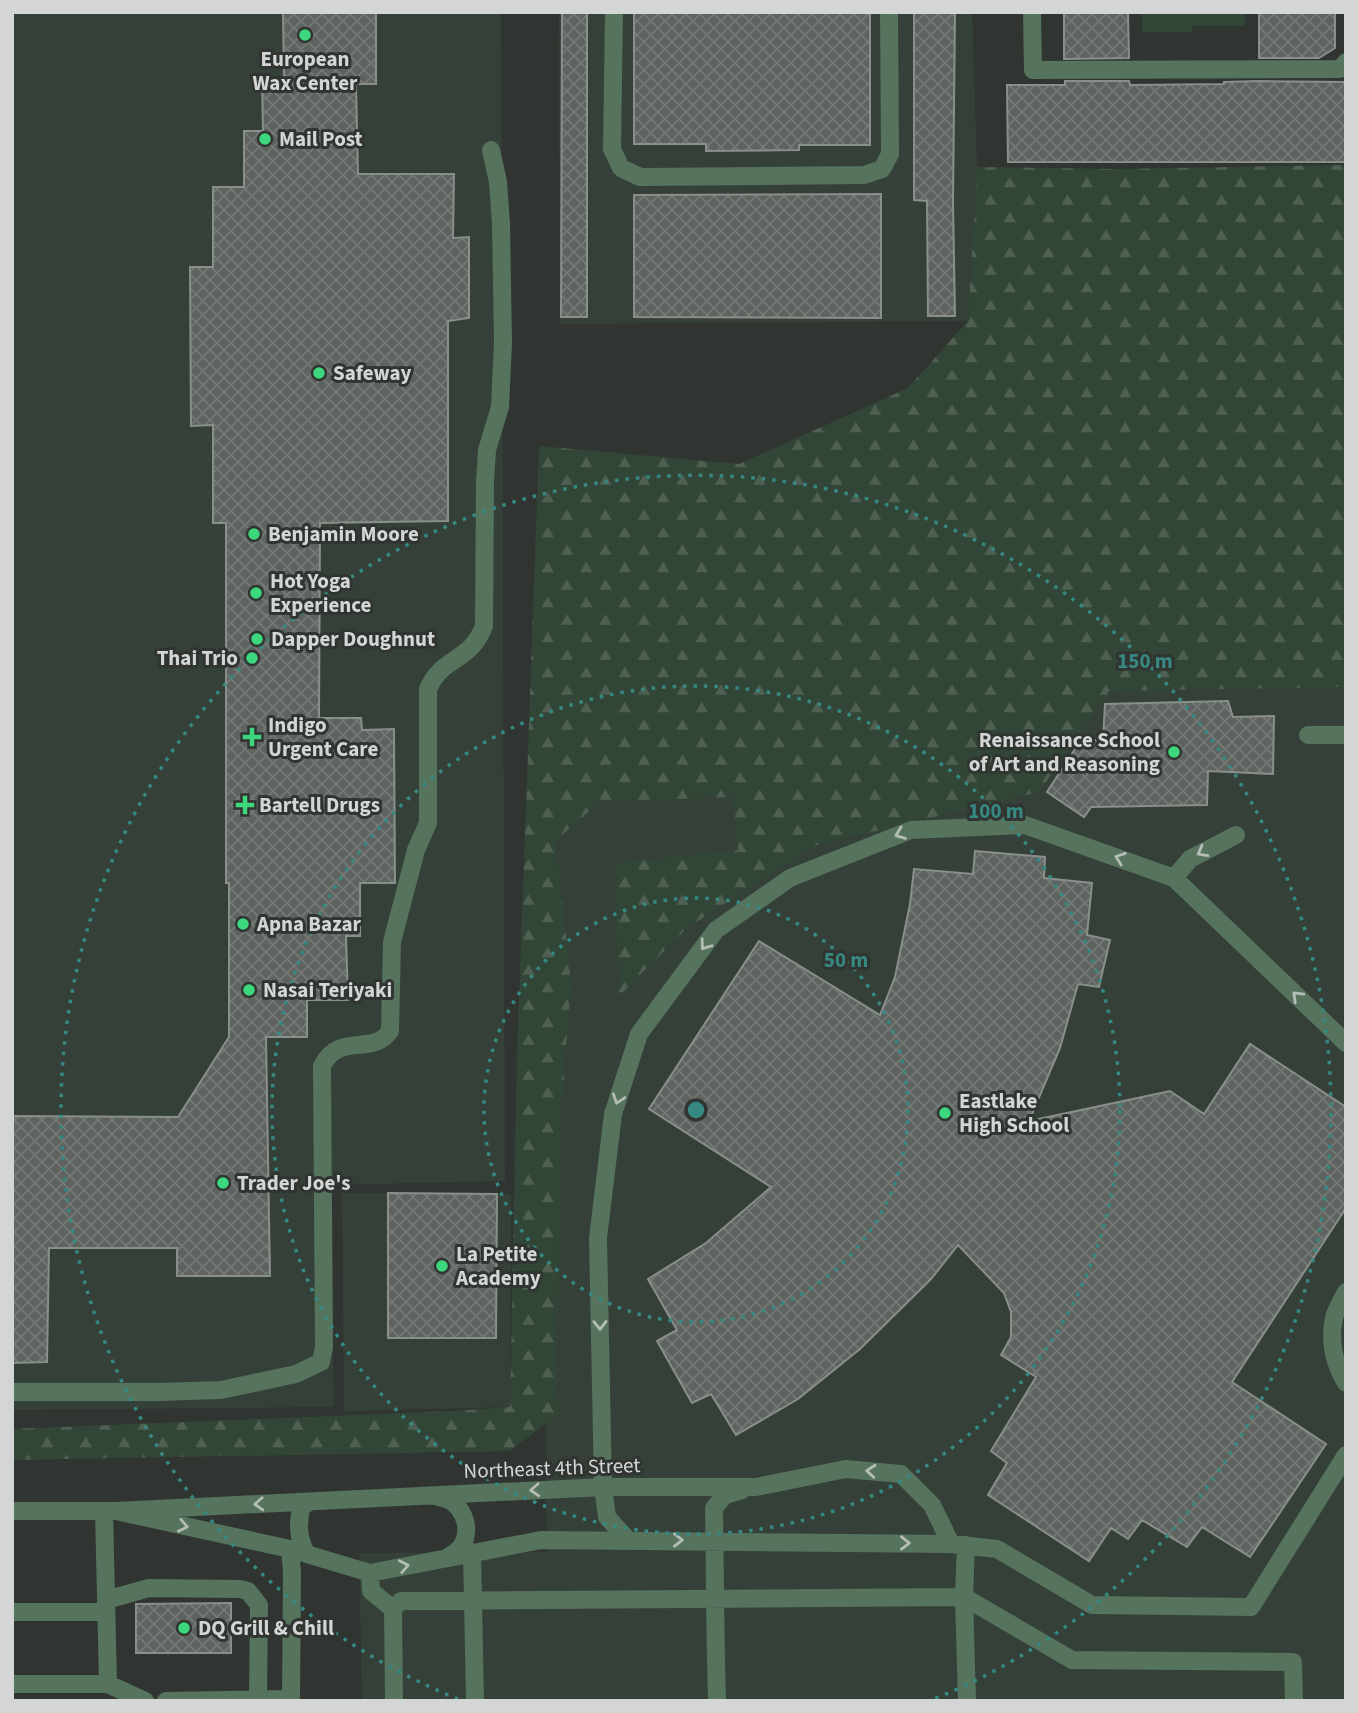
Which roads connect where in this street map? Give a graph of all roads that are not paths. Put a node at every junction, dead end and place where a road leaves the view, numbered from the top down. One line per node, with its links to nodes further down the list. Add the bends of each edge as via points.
1 (614, 12): 2 (street, via 612,149 621,168 640,177 653,177 864,175 882,169 890,153)
2 (890, 12)
3 (1032, 12): 4 (street, via 1033,70 1340,69)
4 (1346, 62)
5 (491, 150): 13 (street, via 499,182 503,343 500,407 487,450 484,626 479,641 443,667 428,689 428,823 416,850 392,942 390,1031 383,1040 336,1048 322,1066 321,1362 296,1374 221,1390)
6 (1308, 735): 7 (street)
7 (1346, 735)
8 (1236, 835): 9 (street, one-way to 9, via 1190,859)
9 (1174, 877): 10 (street, one-way to 9); 15 (street, one-way to 15, via 1025,825 911,830 790,877 716,930 639,1034 614,1114 598,1238)
10 (1346, 1044)
11 (1346, 1292): 12 (street, via 1334,1317 1333,1350)
12 (1346, 1383)
13 (12, 1392)
14 (1346, 1455): 23 (street, Northeast 4th Street, via 1251,1607 1093,1605 997,1549)
15 (603, 1487): 16 (street, Northeast 4th Street); 17 (street, Northeast 4th Street, one-way to 17); 21 (street, via 607,1517)
16 (755, 1487): 22 (street, via 725,1494 714,1508); 23 (street, Northeast 4th Street, one-way to 16, via 932,1505 901,1474 846,1469)
17 (430, 1496): 18 (street, Northeast 4th Street); 26 (street, via 448,1498 461,1508 466,1527 461,1547)
18 (310, 1502): 20 (street, Northeast 4th Street, one-way to 20); 24 (street, via 302,1506 298,1520)
19 (12, 1511): 20 (street, Northeast 4th Street)
20 (110, 1511): 24 (street, Northeast 4th Street, one-way to 24); 31 (street)
21 (628, 1540): 22 (street, Northeast 4th Street, one-way to 22); 25 (street, Northeast 4th Street, via 541,1540)
22 (716, 1541): 23 (street, Northeast 4th Street, one-way to 23); 29 (street)
23 (959, 1544): 28 (street)
24 (298, 1551): 27 (street, Northeast 4th Street); 38 (street, via 292,1572)
25 (472, 1552): 26 (street, Northeast 4th Street); 30 (street)
26 (447, 1558): 27 (street, Northeast 4th Street, one-way to 26)
27 (370, 1573): 32 (street, via 371,1591)
28 (964, 1597): 29 (street); 44 (street); 45 (street, via 1072,1660 1293,1662)
29 (713, 1599): 30 (street); 43 (street)
30 (473, 1601): 32 (street, via 401,1601); 42 (street)
31 (106, 1606): 33 (street); 35 (street); 37 (street, via 149,1588 248,1591 259,1605)
32 (393, 1609): 41 (street)
33 (12, 1612)
34 (12, 1684): 36 (street)
35 (108, 1684): 36 (street); 39 (street)
36 (48, 1692)
37 (258, 1699): 38 (street); 40 (street)
38 (290, 1700)
39 (145, 1701)
40 (166, 1701)
41 (394, 1701)
42 (475, 1701)
43 (717, 1701)
44 (967, 1701)
45 (1294, 1701)

